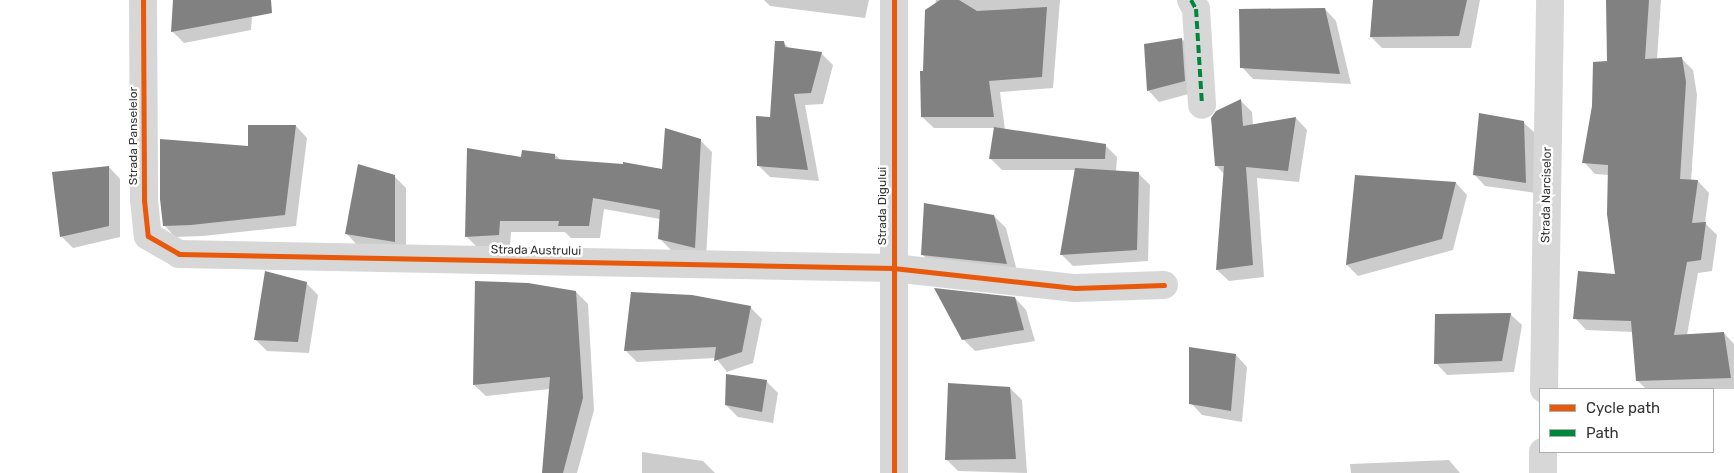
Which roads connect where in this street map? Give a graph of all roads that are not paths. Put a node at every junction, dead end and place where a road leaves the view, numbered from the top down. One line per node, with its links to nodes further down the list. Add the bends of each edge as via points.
1 (143, 0): 6 (street, Strada Panselelor, via 144,200 148,236)
2 (894, 0): 7 (street, Strada Digului)
3 (1190, 0): 5 (street, via 1196,9)
4 (1550, 0): 9 (street, Strada Narciselor)
5 (1202, 105)
6 (179, 254): 7 (street, Strada Austrului)
7 (893, 268): 8 (street, Strada Austrului, via 1075,288); 11 (street, Strada Digului)
8 (1164, 285)
9 (1544, 388)
10 (1543, 453): 12 (street)
11 (894, 473)
12 (1543, 473)

